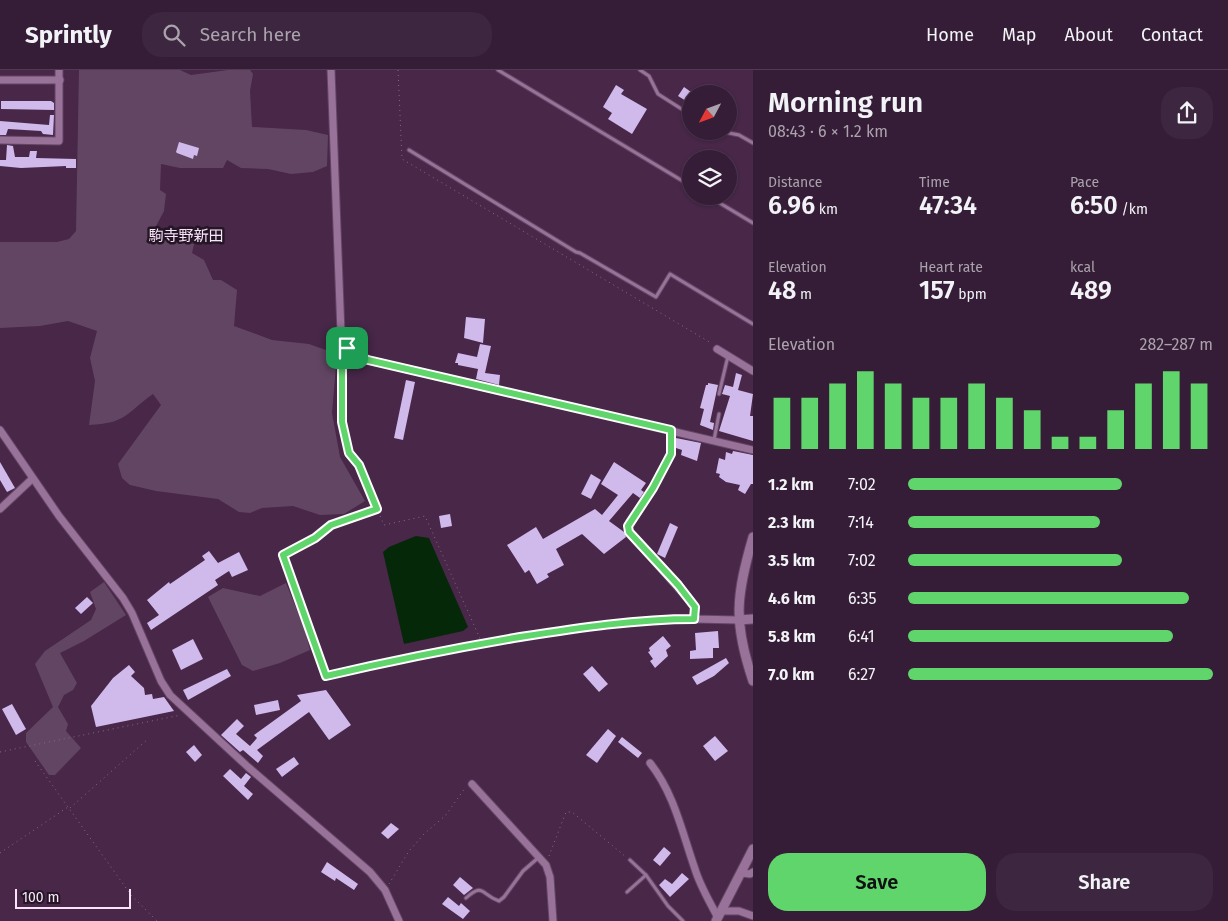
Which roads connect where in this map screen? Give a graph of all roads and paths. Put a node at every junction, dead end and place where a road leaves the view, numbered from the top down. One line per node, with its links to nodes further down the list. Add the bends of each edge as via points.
1 (59, 70): 6 (street)
2 (331, 70): 16 (street, via 340,334)
3 (498, 70): 12 (lane)
4 (640, 70): 7 (lane, via 649,76 658,94)
5 (0, 80): 6 (street)
6 (60, 80): 9 (street, via 59,141)
7 (682, 109)
8 (738, 135): 10 (lane)
9 (0, 140)
10 (753, 143)
11 (409, 150): 15 (lane, via 656,297 670,274)
12 (682, 181)
13 (723, 205): 14 (lane)
14 (753, 223)
15 (753, 324)
16 (347, 348): 23 (street, via 368,360); 29 (path, via 342,356 342,422 349,453 359,465)
17 (717, 349): 18 (street)
18 (728, 356): 19 (street); 20 (lane)
19 (753, 371)
20 (719, 394)
21 (719, 414): 25 (lane)
22 (0, 430): 24 (street)
23 (671, 430): 25 (street); 31 (street, via 671,454 628,526 629,532 695,607)
24 (3, 439): 27 (street)
25 (713, 441): 26 (street)
26 (753, 450)
27 (32, 479): 28 (street); 36 (street, via 80,546 113,583 132,613 161,681 170,696)
28 (0, 509)
29 (377, 509): 34 (path, via 384,525 425,516); 34 (path, via 331,525 315,538 283,555 326,676)
30 (753, 536): 33 (street, via 741,583)
31 (694, 619): 33 (street); 34 (path, via 586,626)
32 (753, 619): 33 (street)
33 (738, 620): 35 (street, via 742,650)
34 (482, 644)
35 (753, 681)
36 (189, 713): 38 (path); 51 (street, via 370,872)
37 (148, 739): 42 (path)
38 (0, 752)
39 (36, 761): 42 (path)
40 (650, 763): 54 (street, via 669,793 696,871)
41 (472, 784): 45 (street); 51 (path, via 409,851)
42 (69, 808): 44 (path); 56 (path, via 131,895)
43 (753, 849): 49 (street)
44 (0, 853)
45 (538, 857): 47 (street); 53 (lane, via 504,897 498,900 478,890)
46 (630, 860): 47 (path, via 572,812 566,812); 50 (lane)
47 (546, 866): 58 (street)
48 (753, 872): 49 (street)
49 (741, 873): 54 (street)
50 (646, 875): 52 (lane); 59 (lane)
51 (385, 890): 57 (street)
52 (627, 892)
53 (466, 898)
54 (719, 916): 55 (street, via 739,911)
55 (753, 916)
56 (156, 921)
57 (399, 921)
58 (553, 921)
59 (682, 921)

